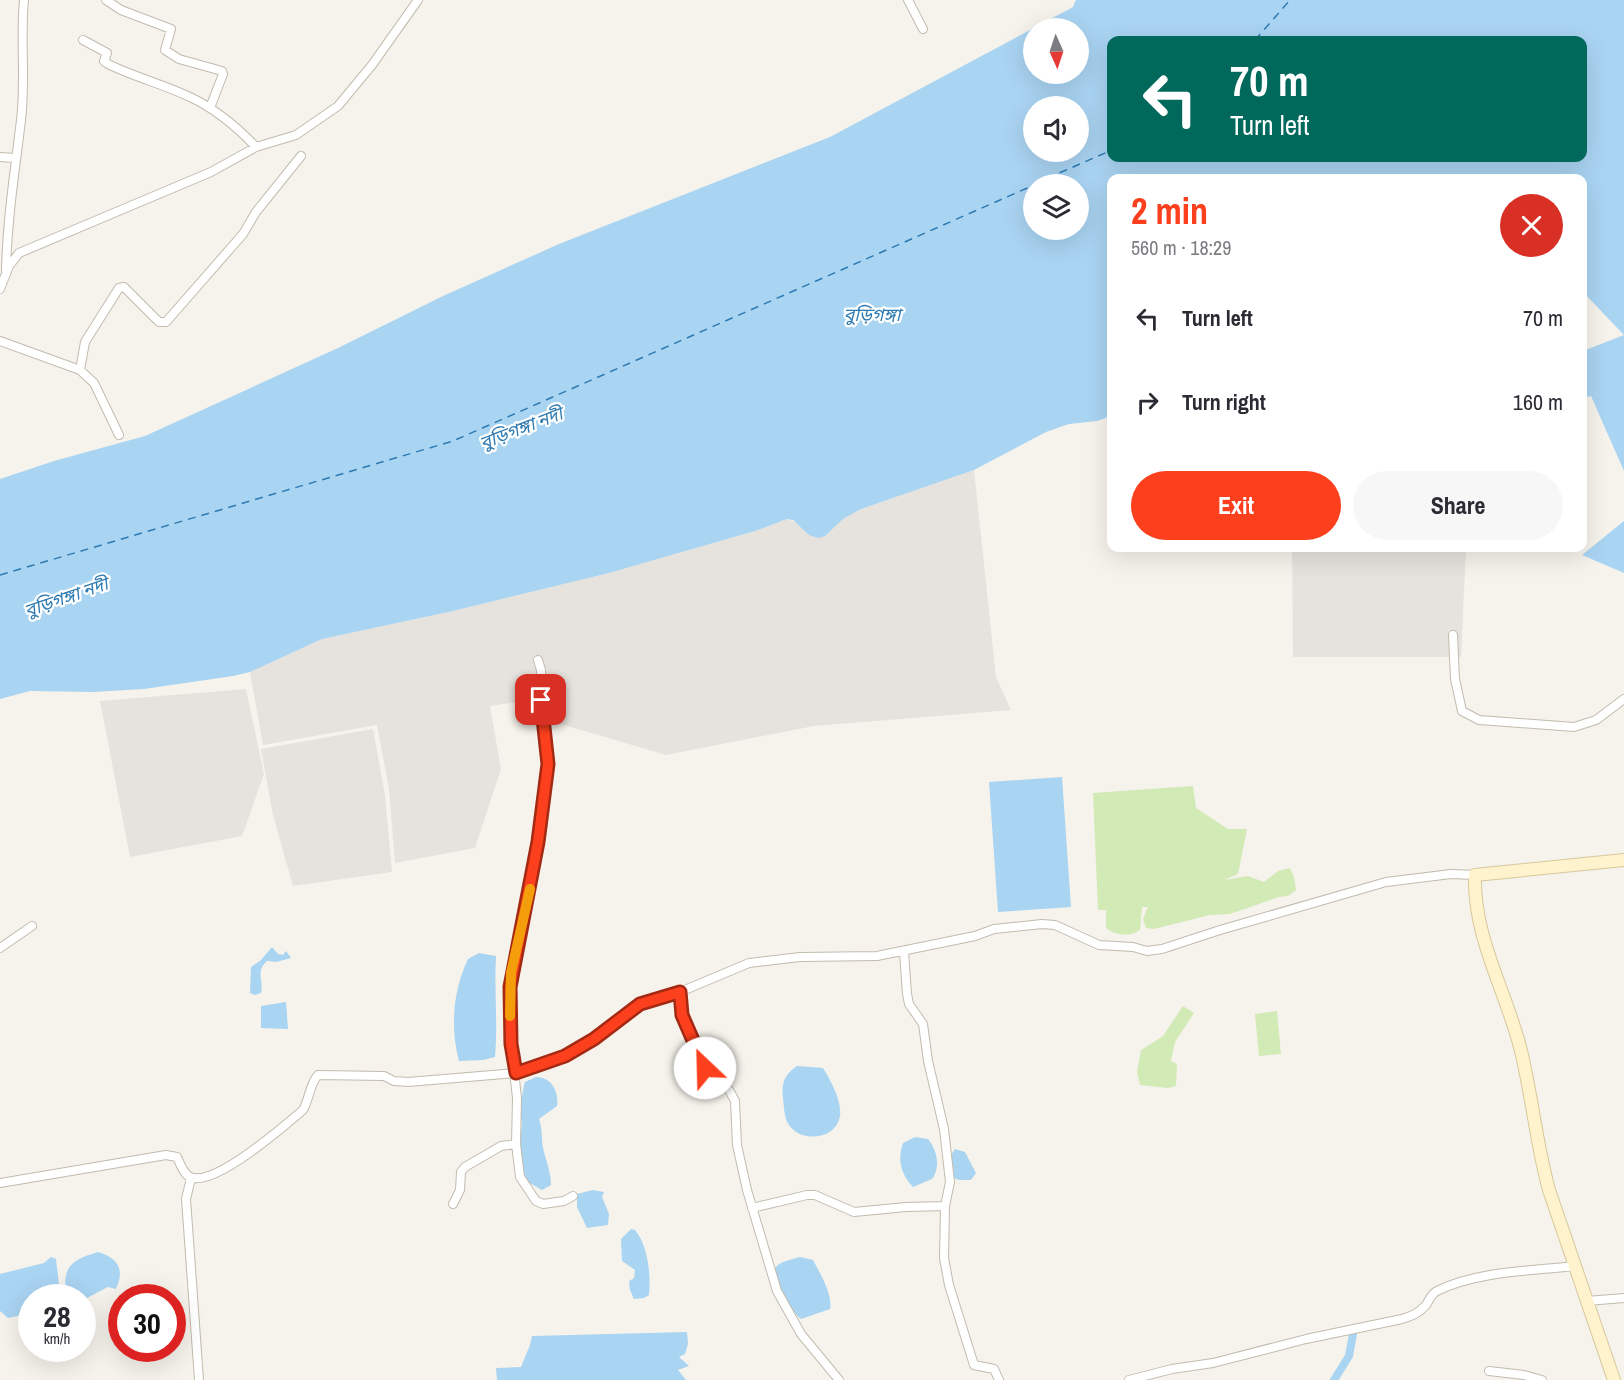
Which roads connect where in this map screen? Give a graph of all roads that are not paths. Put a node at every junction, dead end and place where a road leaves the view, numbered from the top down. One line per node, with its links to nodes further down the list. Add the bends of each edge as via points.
1 (24, 0): 11 (street, via 21,118)
2 (106, 0): 7 (street, via 121,10 171,29 165,50 179,59 222,72)
3 (418, 0): 8 (street, via 338,106 296,135)
4 (908, 0): 5 (street)
5 (923, 29)
6 (83, 40): 7 (street, via 107,54 104,61 108,64)
7 (210, 108): 8 (street, via 235,125)
8 (256, 147): 12 (street, via 211,172 34,246 19,254)
9 (301, 156): 15 (street, via 243,234 166,322 159,322 124,287 119,288 85,342)
10 (0, 157): 11 (street)
11 (15, 158): 12 (street)
12 (6, 271): 13 (street)
13 (0, 289)
14 (0, 341): 15 (street)
15 (80, 370): 16 (street, via 94,383)
16 (119, 435)
17 (1453, 635): 19 (street, via 1455,679 1462,711 1479,720 1574,727 1596,720)
18 (538, 660): 26 (street, via 548,764 538,842 511,973 511,1044)
19 (1624, 699)
20 (1624, 860): 21 (street)
21 (1475, 875): 24 (street, via 1386,882 1162,949 1099,945 1055,925 1042,924 994,929); 34 (street, via 1481,932 1514,1027 1541,1160)
22 (33, 926): 23 (street)
23 (0, 948)
24 (904, 952): 25 (street, via 749,963); 32 (street, via 909,1004 923,1024 944,1129 950,1182)
25 (680, 992): 26 (street, via 640,1004 565,1056); 33 (street, via 682,1015 700,1060 735,1101 737,1145)
26 (516, 1073): 27 (street); 28 (street, via 408,1082 384,1076 318,1075 303,1110 289,1123 229,1166)
27 (516, 1144): 30 (street, via 520,1177 536,1201 543,1204); 31 (street, via 501,1146 465,1167)
28 (191, 1178): 29 (street, via 177,1156 166,1155); 38 (street, via 186,1199)
29 (0, 1183)
30 (573, 1196)
31 (453, 1204)
32 (945, 1206): 33 (street, via 854,1212 807,1195); 40 (street, via 945,1258 959,1323 974,1365 994,1369)
33 (752, 1208): 39 (street, via 782,1301 801,1334)
34 (1575, 1266): 36 (street); 41 (street, via 1486,1276 1438,1290 1417,1314 1402,1320)
35 (1624, 1298): 36 (street)
36 (1587, 1301): 43 (street)
37 (1489, 1371): 42 (street)
38 (199, 1380)
39 (839, 1380)
40 (999, 1380)
41 (1129, 1380)
42 (1542, 1380)
43 (1614, 1380)

